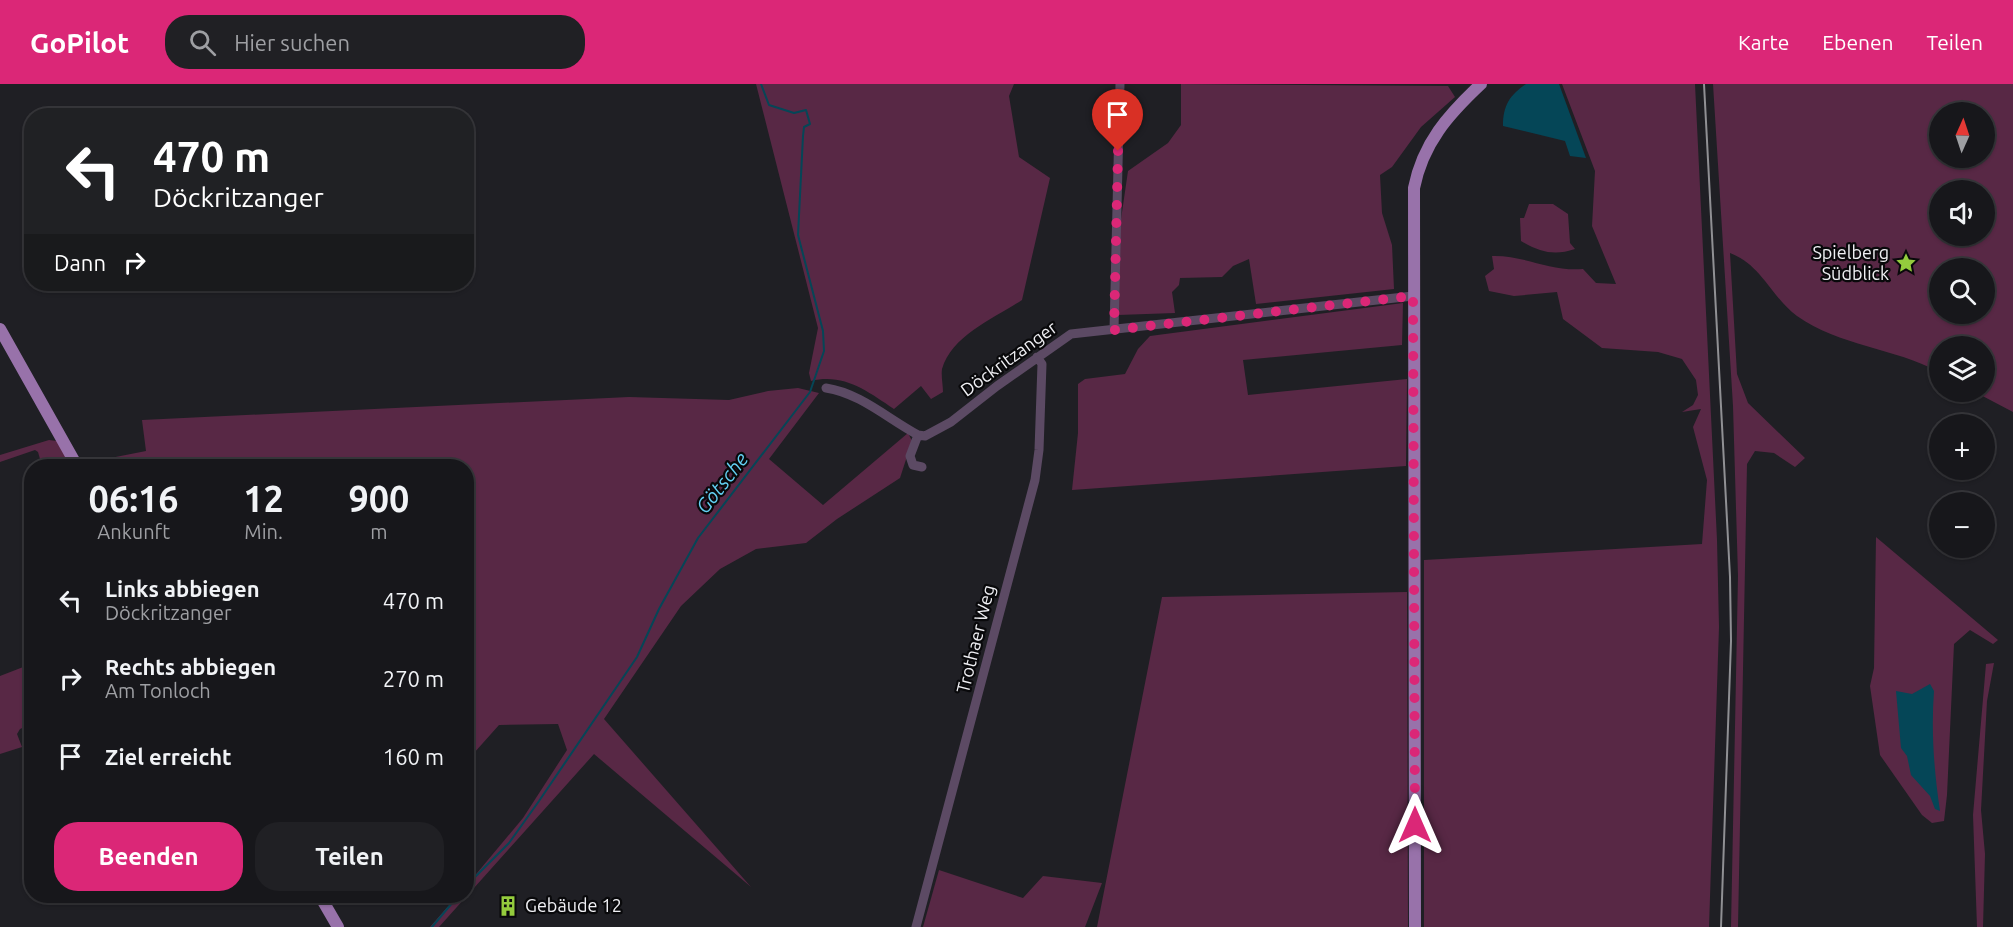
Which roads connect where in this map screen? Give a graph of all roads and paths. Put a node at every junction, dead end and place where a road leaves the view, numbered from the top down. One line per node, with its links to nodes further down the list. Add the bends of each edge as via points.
1 (1120, 84): 5 (street)
2 (1481, 84): 3 (main road, via 1446,119 1429,142 1418,169 1412,217)
3 (1413, 296): 5 (street, Döckritzanger); 14 (main road)
4 (0, 329): 9 (main road)
5 (1114, 330): 6 (street, Döckritzanger, via 1071,334)
6 (1037, 357): 8 (street, Döckritzanger, via 951,422 925,436); 13 (street, Trothaer Weg, via 1042,364 1040,450 1035,480)
7 (826, 388): 8 (street, via 857,398)
8 (918, 435): 10 (street, via 910,456 913,465)
9 (73, 459)
10 (922, 466)
11 (324, 903): 12 (main road)
12 (338, 927)
13 (916, 927)
14 (1415, 927)

